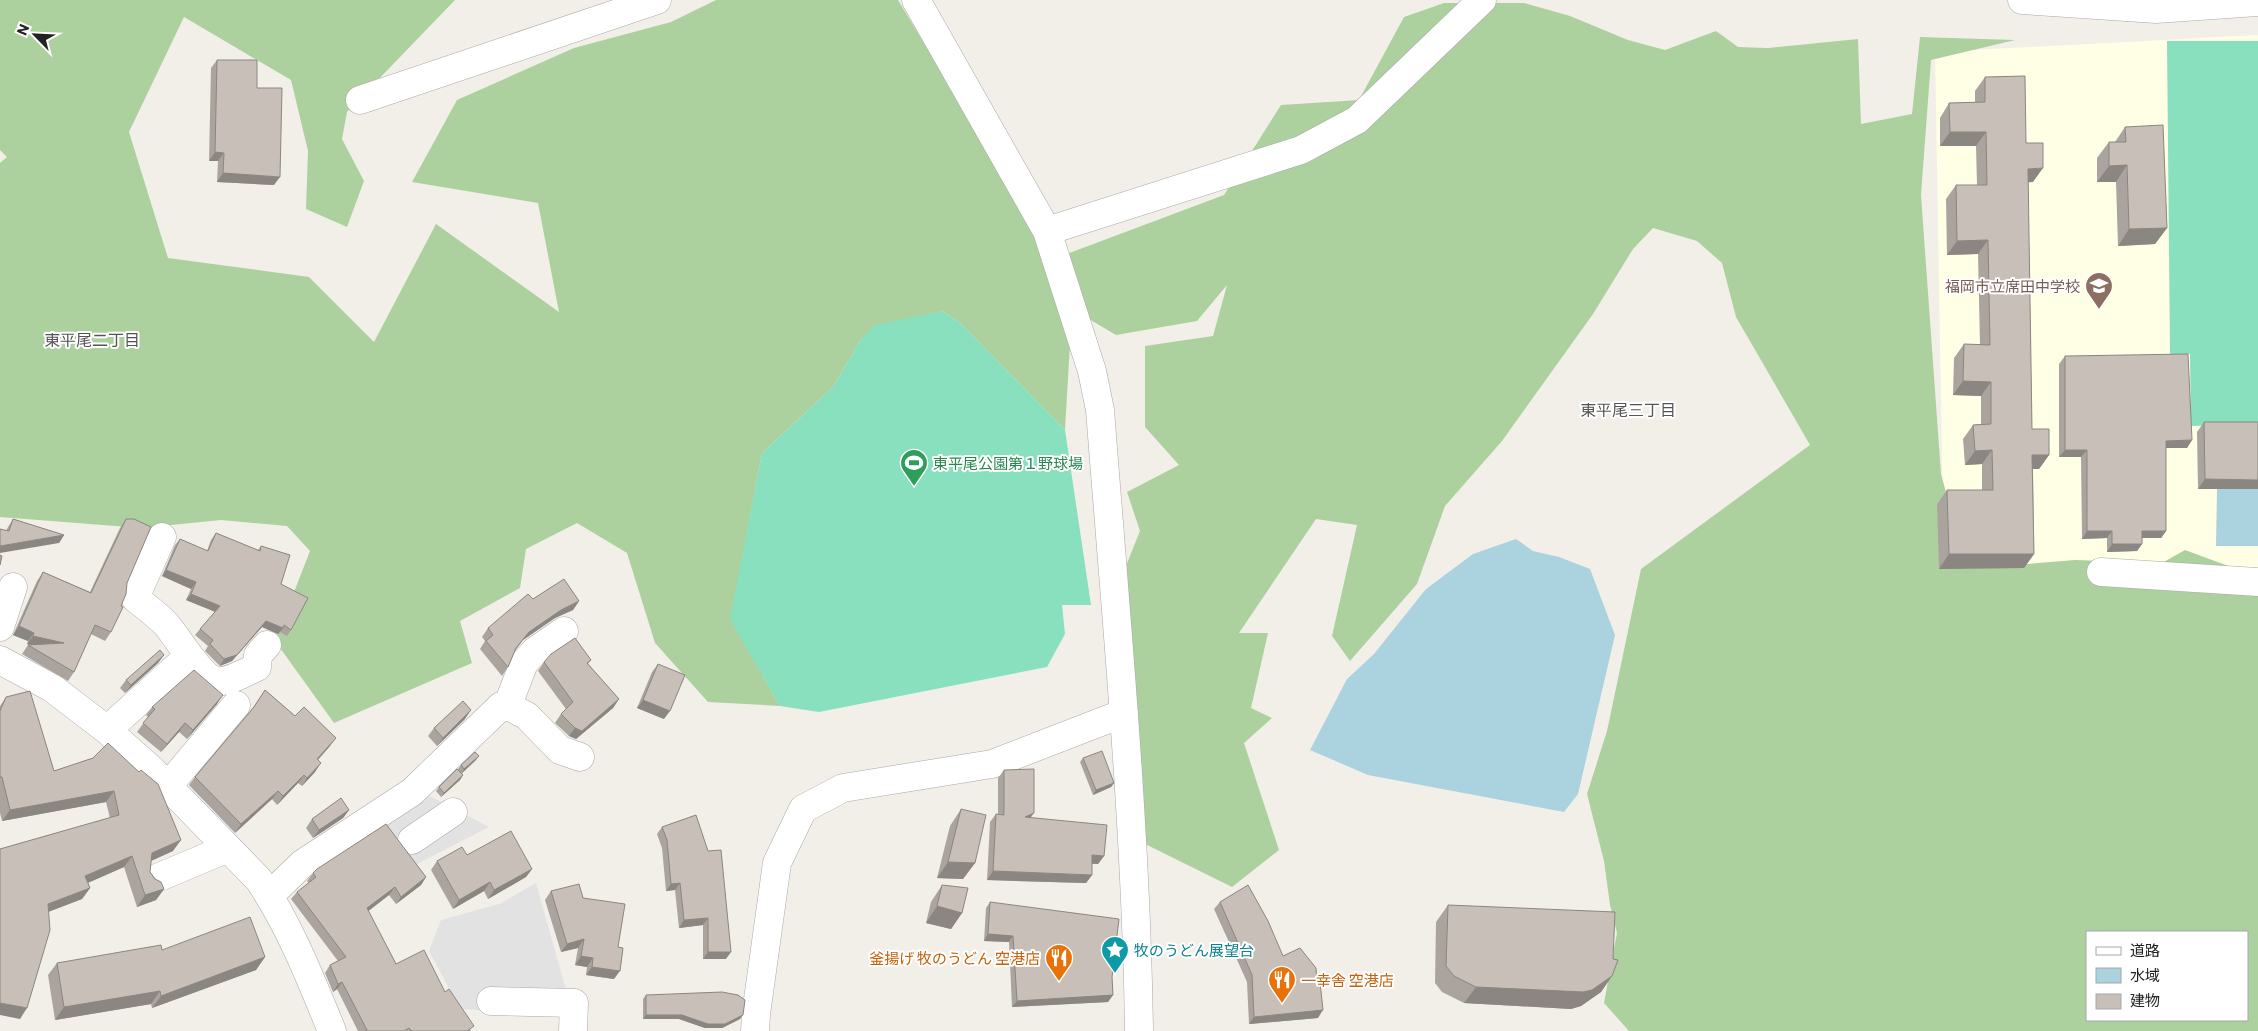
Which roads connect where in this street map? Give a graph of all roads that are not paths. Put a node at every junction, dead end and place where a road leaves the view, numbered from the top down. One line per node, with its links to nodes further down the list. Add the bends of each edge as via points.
1 (657, 0): 6 (street)
2 (916, 0): 7 (street)
3 (1482, 0): 7 (street, via 1357,120 1341,129 1301,150)
4 (2035, 1): 5 (street, via 2156,9)
5 (2258, 2)
6 (360, 100)
7 (1047, 231): 19 (street, via 1092,371 1100,410)
8 (162, 537): 15 (street, via 135,598 165,623)
9 (2101, 572): 10 (street)
10 (2258, 582)
11 (13, 587): 12 (street)
12 (0, 627)
13 (564, 631): 18 (street, via 524,663)
14 (267, 645): 15 (street, via 258,655 257,667 223,682 214,681)
15 (189, 656): 20 (street)
16 (0, 660): 20 (street, via 52,688)
17 (236, 705): 22 (street)
18 (507, 707): 21 (street, via 527,716 560,750); 23 (street, via 501,706)
19 (1124, 713): 29 (street, via 992,764 843,788 804,809 777,863 773,949); 32 (street, via 1138,914)
20 (107, 730): 22 (street)
21 (580, 757)
22 (168, 786): 25 (street)
23 (412, 792): 24 (street, via 445,817); 27 (street, via 302,864)
24 (412, 840)
25 (226, 849): 26 (street); 27 (street, via 259,880)
26 (157, 878)
27 (270, 896): 30 (street, via 313,983)
28 (491, 1001): 31 (street, via 574,1003)
29 (760, 1020)
30 (332, 1031)
31 (573, 1031)
32 (1139, 1031)

